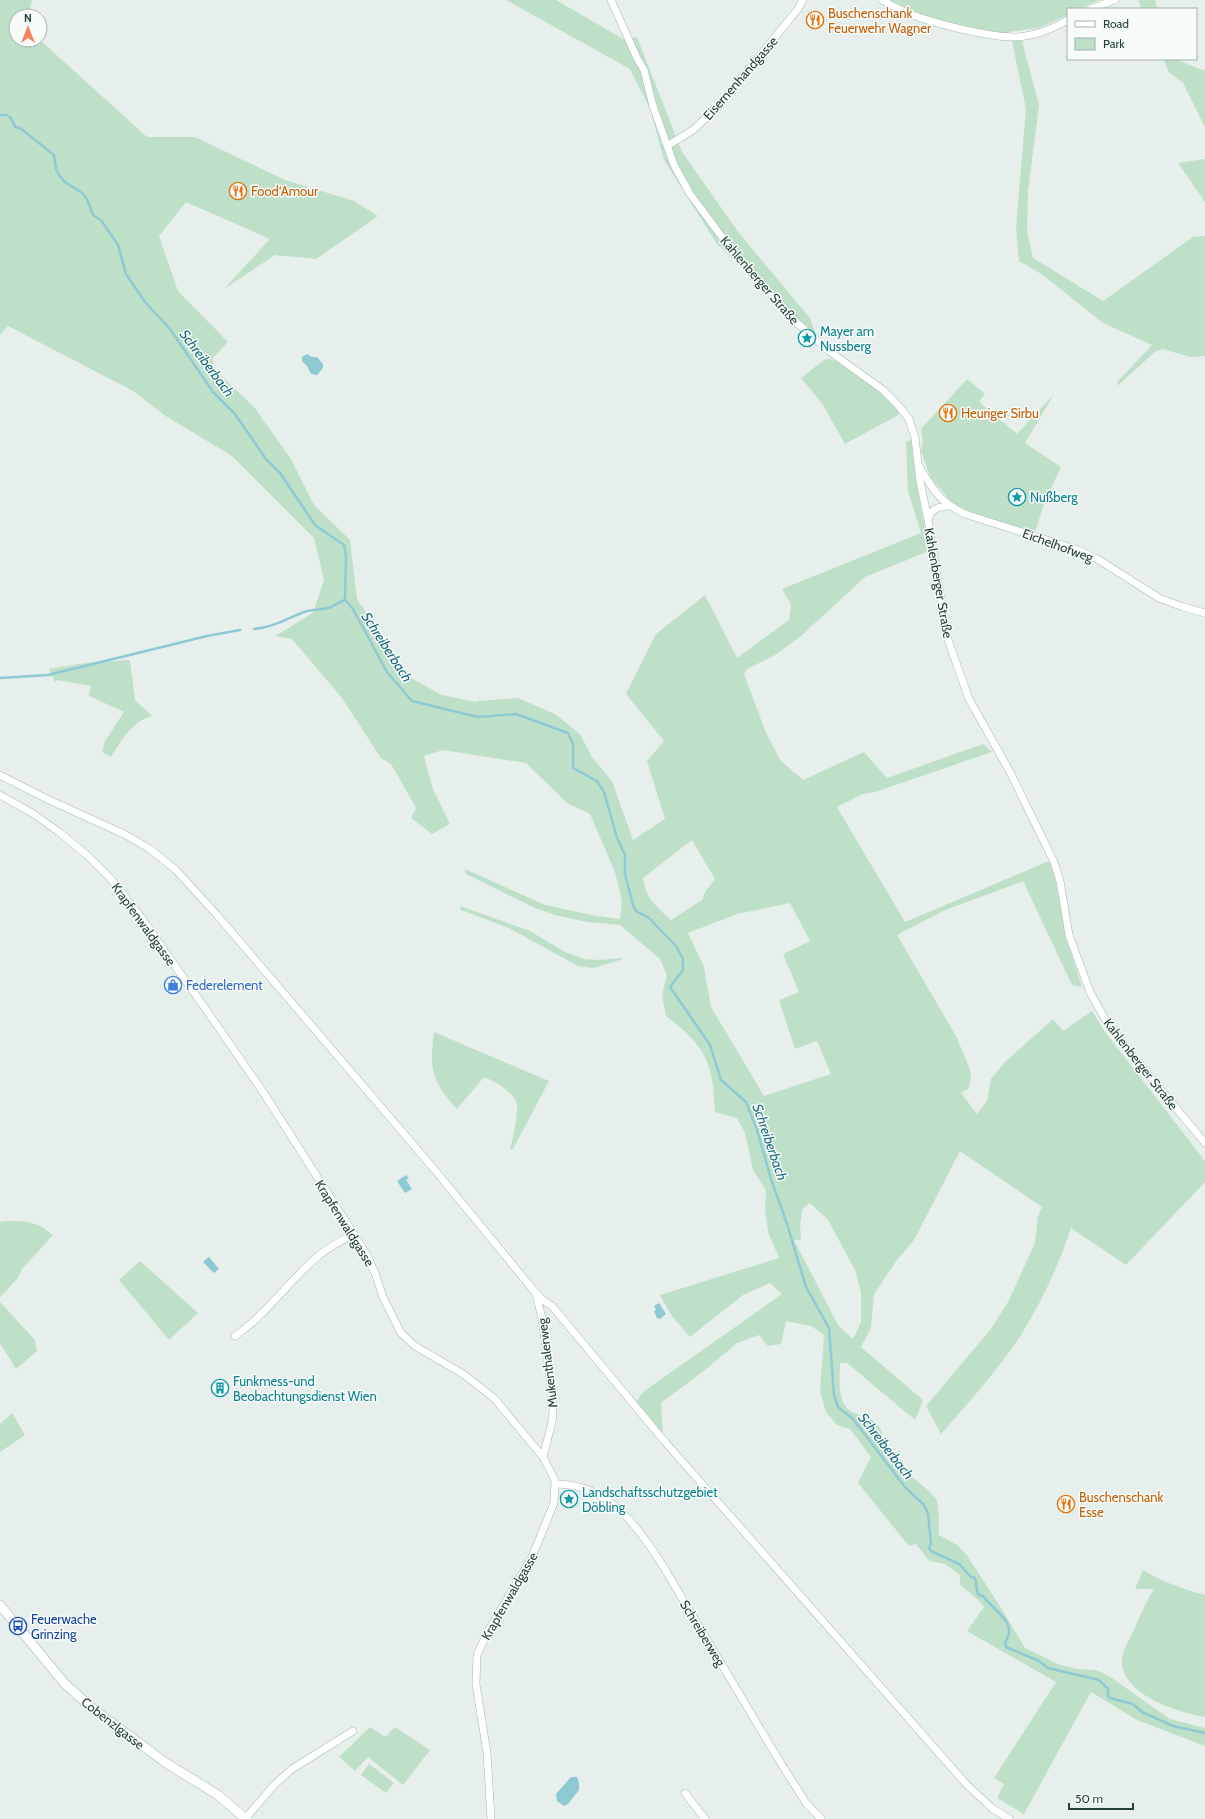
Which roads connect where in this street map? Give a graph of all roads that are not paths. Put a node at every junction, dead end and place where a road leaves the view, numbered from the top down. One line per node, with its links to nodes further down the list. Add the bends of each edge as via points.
1 (611, 0): 7 (street, Kahlenberger Straße, via 644,70)
2 (803, 0): 7 (street, Eisernenhandgasse, via 717,108 693,130)
3 (882, 0): 6 (street, via 918,18 975,32 1004,36 1039,33)
4 (1115, 0): 5 (street)
5 (1093, 8)
6 (1067, 20)
7 (667, 146): 8 (street, Kahlenberger Straße, via 678,174 690,194 759,283 814,340 868,378 898,405 911,424)
8 (918, 465): 9 (street, Eichelhofweg, via 937,496); 10 (street, Kahlenberger Straße)
9 (949, 506): 10 (street, via 936,508); 11 (street, Eichelhofweg, via 965,514 1078,550 1099,560 1159,598)
10 (928, 520): 14 (street, Kahlenberger Straße, via 950,649 974,710 1010,772 1054,862 1060,881 1069,935 1090,992 1105,1019 1132,1055)
11 (1205, 613)
12 (0, 775): 16 (street, via 124,834 150,849 176,870)
13 (0, 794): 15 (street, Krapfenwaldgasse, via 64,836 88,856 116,886 140,916 253,1077)
14 (1205, 1143)
15 (353, 1234): 17 (street, via 316,1258 270,1306); 18 (street, Krapfenwaldgasse, via 372,1264 383,1296 401,1333 415,1346 463,1374 494,1398)
16 (535, 1292): 18 (street, Mukenthalerweg, via 542,1318 553,1410); 27 (street, via 552,1306 666,1443 967,1786)
17 (235, 1336)
18 (543, 1457): 19 (street, Krapfenwaldgasse)
19 (555, 1484): 24 (street, Krapfenwaldgasse, via 552,1509 532,1557 487,1633 477,1655 476,1679 487,1753); 26 (street, Schreiberweg, via 580,1486 604,1497 642,1537 663,1566 777,1758 806,1803)
20 (0, 1605): 23 (street, Cobenzlgasse, via 65,1684 92,1708 166,1763 218,1795)
21 (353, 1731): 23 (street, via 292,1769 274,1785)
22 (685, 1793): 25 (street)
23 (246, 1819)
24 (491, 1819)
25 (705, 1819)
26 (821, 1819)
27 (1009, 1819)

